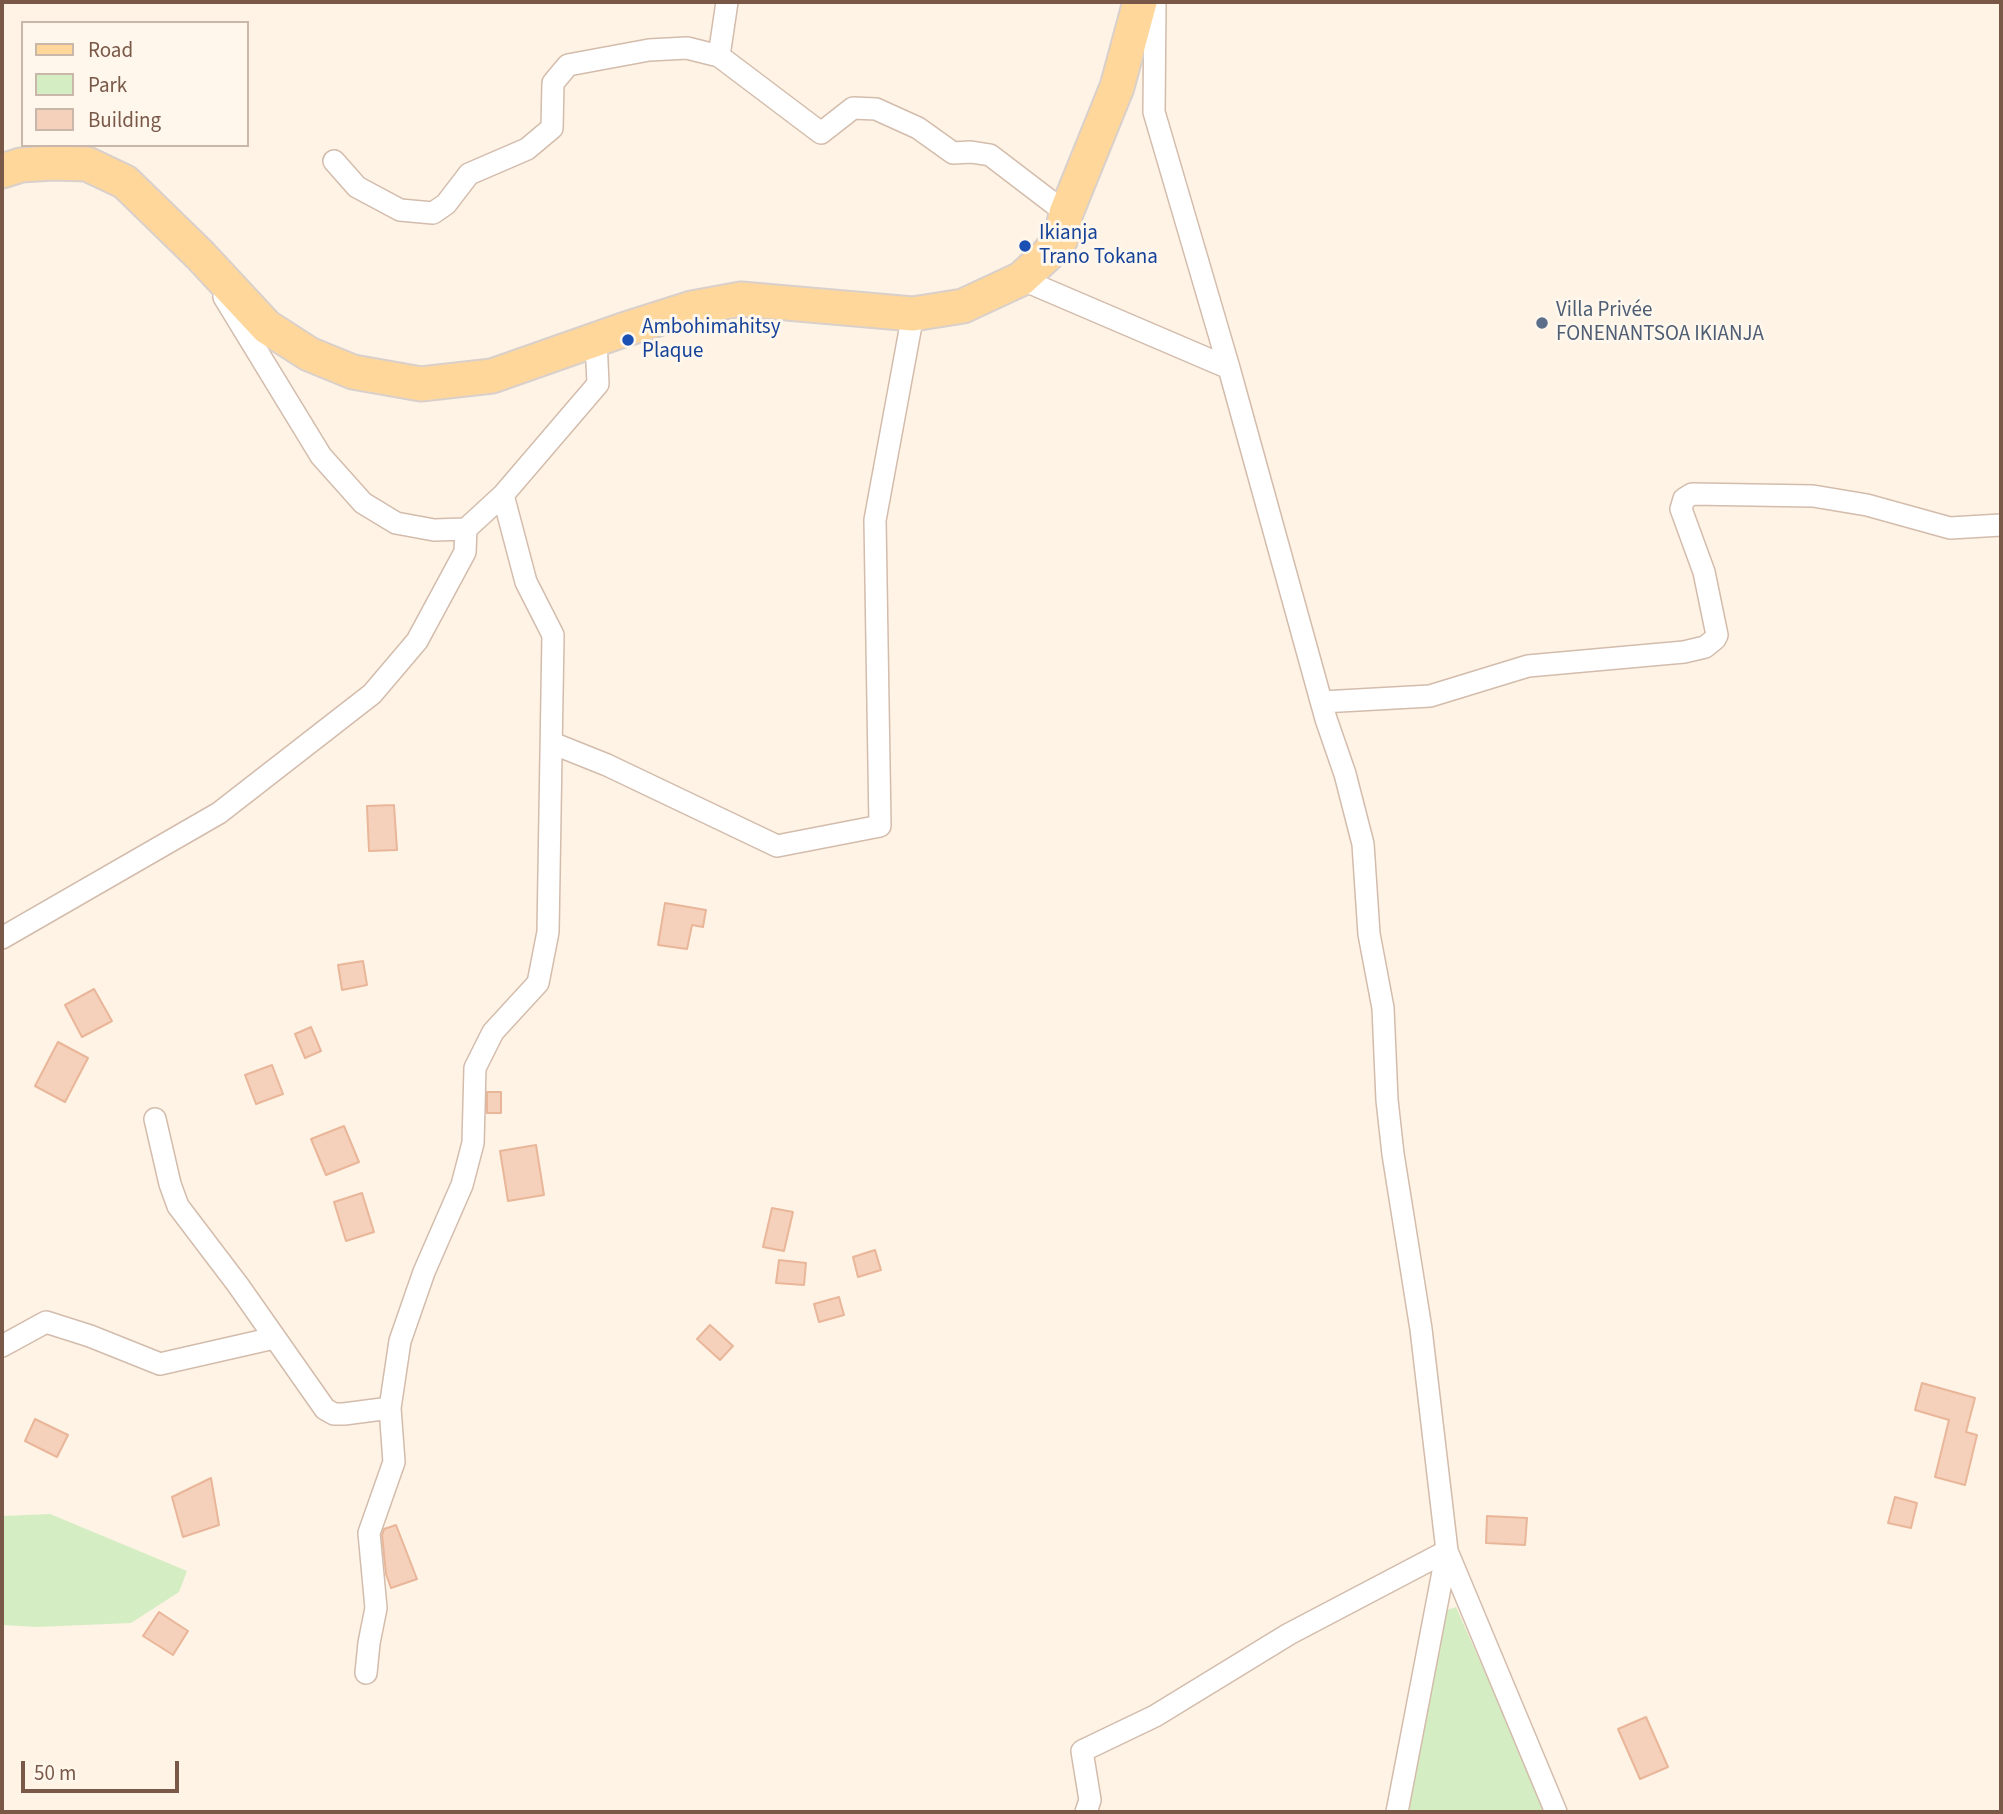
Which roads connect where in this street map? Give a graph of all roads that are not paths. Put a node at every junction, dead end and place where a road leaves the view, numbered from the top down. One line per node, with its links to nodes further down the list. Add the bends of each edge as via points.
1 (727, 2): 4 (street)
2 (1140, 2): 7 (main road, via 1117,87)
3 (1154, 2): 12 (street, via 1154,112)
4 (719, 56): 5 (street, via 687,48 662,49 568,65 553,83 552,128 527,149 468,174 446,204 433,213 400,210 357,187); 7 (street, via 821,133 853,108 876,109 918,128 953,152 990,155)
5 (334, 161)
6 (2, 172): 8 (main road, via 21,165 87,164 125,182)
7 (1066, 213): 9 (main road, via 1061,239)
8 (200, 255): 11 (main road, via 267,327 309,354 353,372 421,384 492,376); 15 (street, via 321,456 363,503 396,523 433,530)
9 (1021, 279): 10 (main road, via 963,306); 12 (street)
10 (913, 314): 11 (main road, via 741,299 692,308); 17 (street, via 875,520 880,826 777,846)
11 (596, 340): 13 (street, via 598,384)
12 (1229, 368): 16 (street)
13 (503, 495): 15 (street); 17 (street, via 526,582 553,635)
14 (2001, 524): 16 (street, via 1950,528 1814,496 1692,494 1681,509 1704,572 1717,635 1705,647 1528,666 1430,696)
15 (466, 528): 18 (street, via 465,552 417,641 372,694 219,813)
16 (1322, 702): 23 (street, via 1363,844 1393,1154 1421,1329)
17 (552, 743): 22 (street, via 548,932 538,983 493,1032 475,1068 473,1143 462,1185 400,1341)
18 (2, 938)
19 (155, 1119): 20 (street, via 178,1206)
20 (274, 1338): 21 (street, via 160,1364 46,1322); 22 (street, via 325,1409 344,1414)
21 (2, 1346)
22 (390, 1408): 24 (street, via 394,1462 369,1533 376,1608)
23 (1447, 1551): 25 (street, via 1289,1634 1155,1716 1082,1751 1090,1800); 26 (street); 27 (street)
24 (366, 1673)
25 (1086, 1812)
26 (1396, 1812)
27 (1556, 1812)

